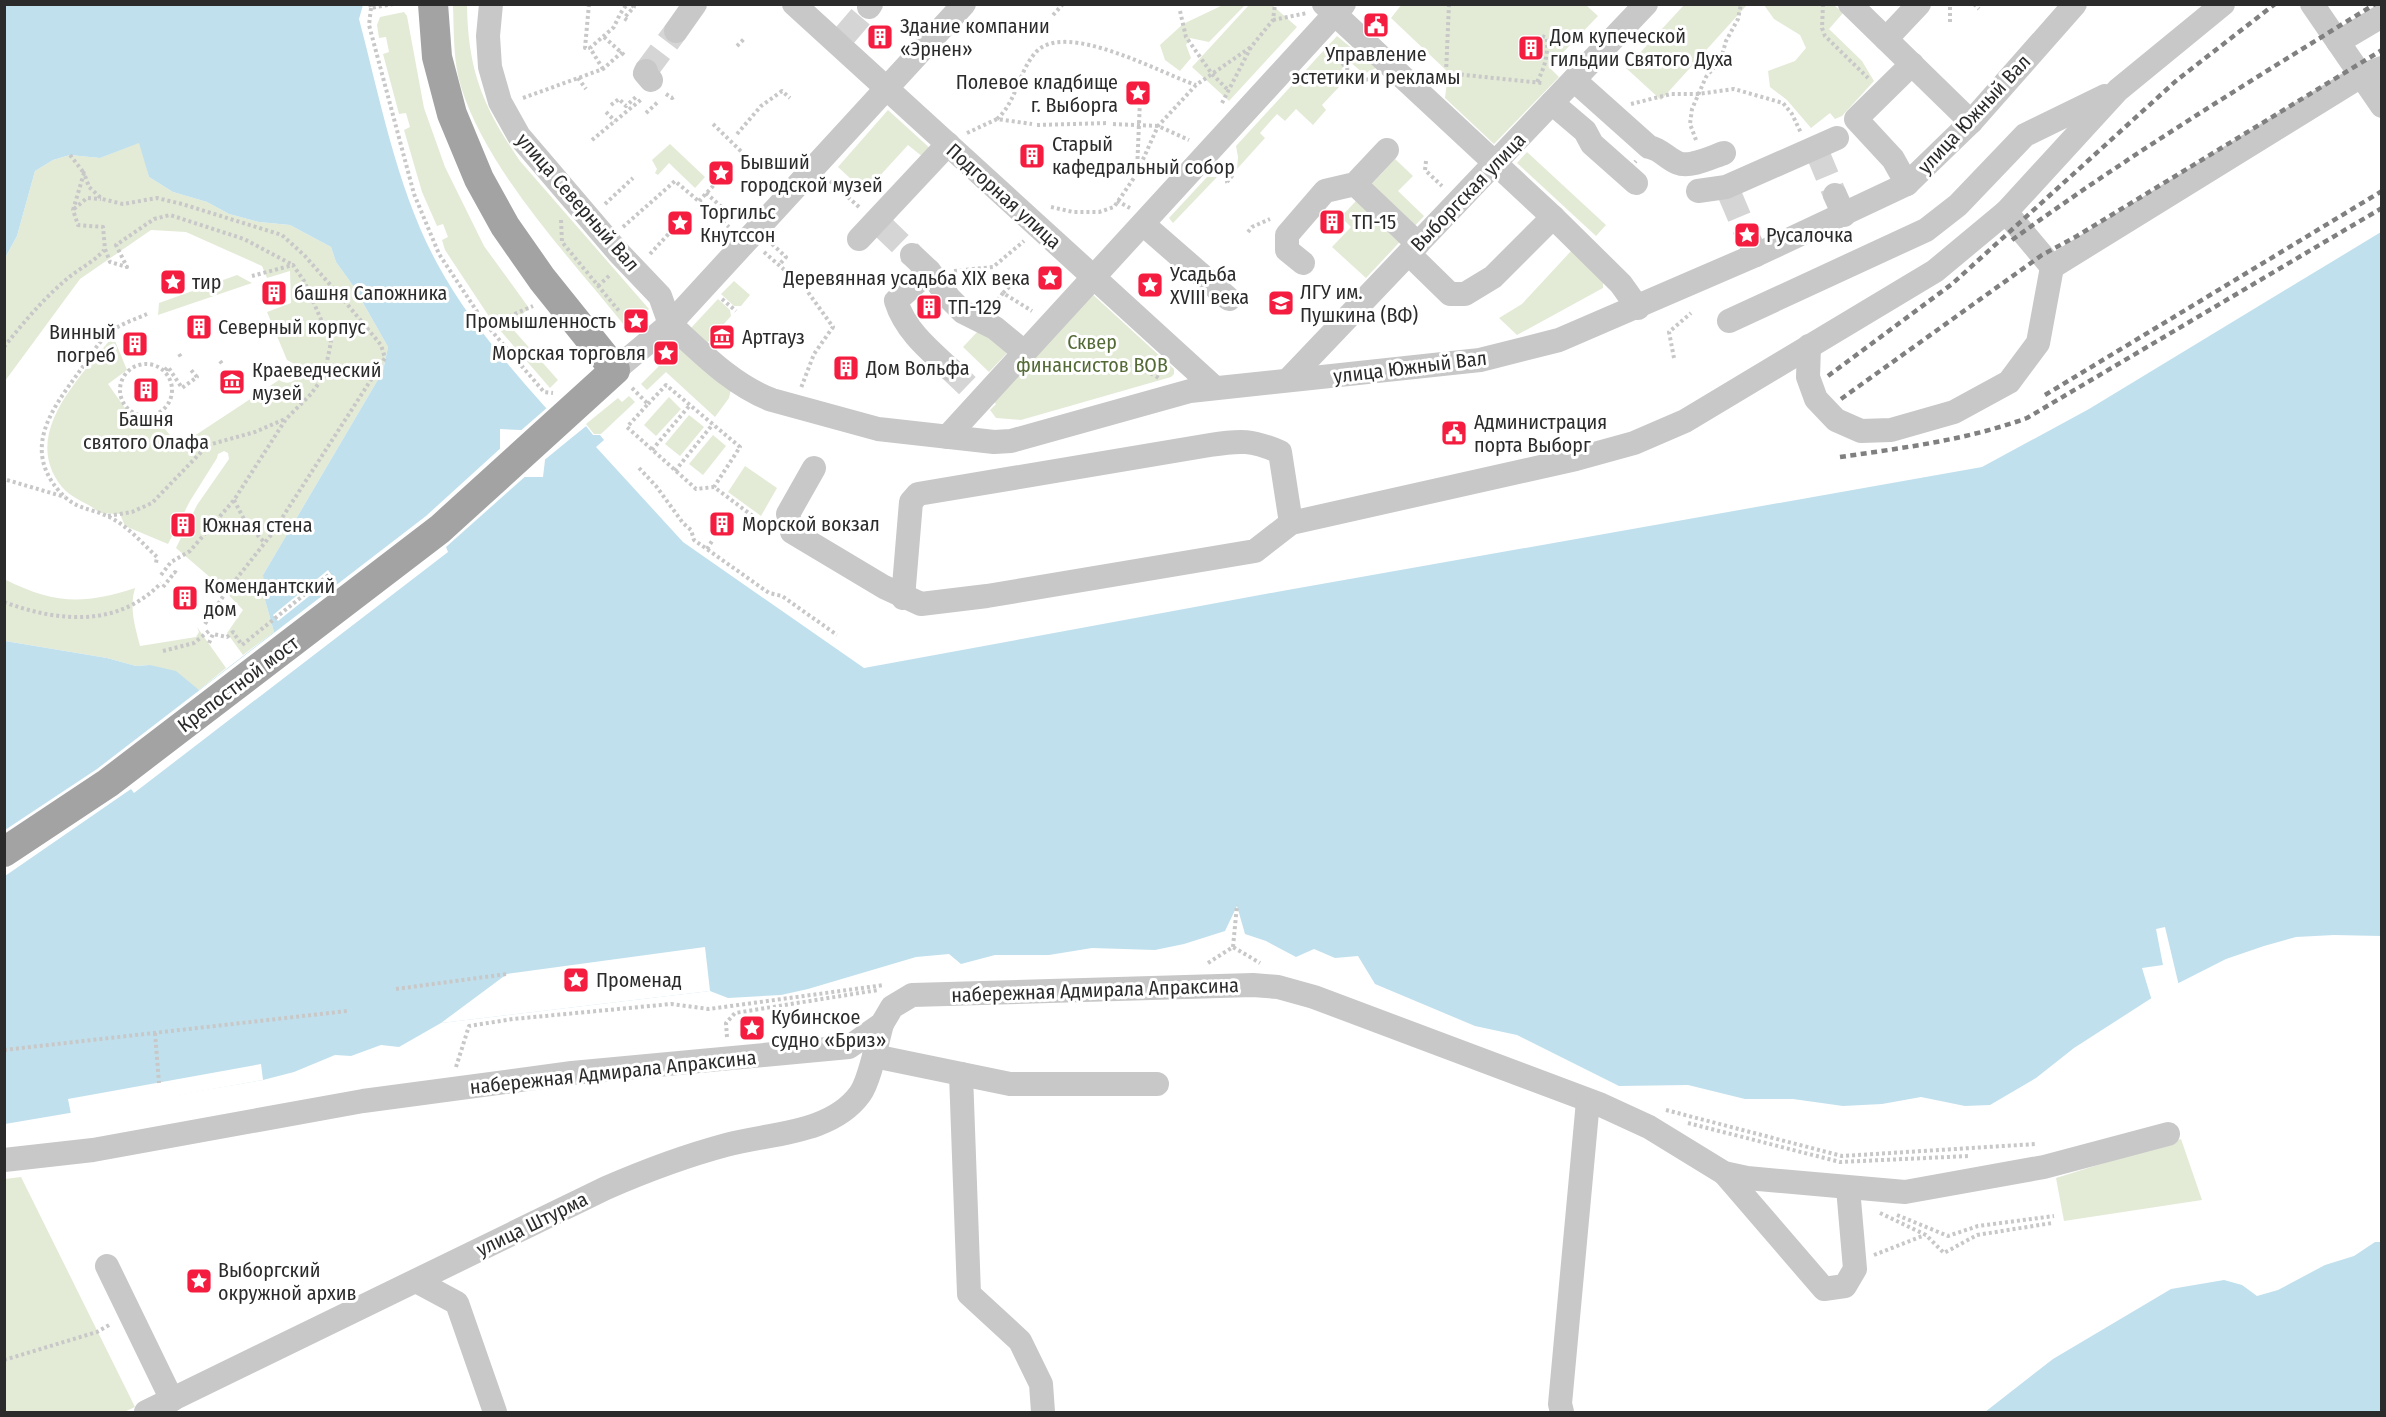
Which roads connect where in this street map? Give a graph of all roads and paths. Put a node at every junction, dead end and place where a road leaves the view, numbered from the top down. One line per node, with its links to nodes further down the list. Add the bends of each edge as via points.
1 (393, 4): 22 (path)
2 (433, 4): 158 (main road, via 437,57 452,114 478,179 542,279)
3 (491, 4): 148 (street, улица Северный Вал, via 490,67 500,102 519,136 660,296)
4 (589, 4): 41 (path, via 585,48)
5 (629, 4): 28 (path, via 634,7 624,18); 33 (path)
6 (695, 4): 31 (street)
7 (794, 4): 56 (street, Подгорная улица, via 842,39)
8 (964, 4): 56 (street)
9 (1063, 4): 26 (path)
10 (1275, 4): 29 (path)
11 (1449, 4): 52 (path, via 1446,73)
12 (1646, 4): 57 (street, Выборгская улица)
13 (1741, 4): 60 (path, via 1721,59 1706,76)
14 (1823, 4): 46 (path, via 1825,36)
15 (1850, 4): 35 (street)
16 (1919, 4): 35 (street)
17 (1950, 4): 30 (path)
18 (1974, 4): 24 (path)
19 (2075, 4): 74 (street, улица Южный Вал)
20 (2223, 4): 59 (street)
21 (2312, 4): 36 (street)
22 (370, 6): 150 (path, via 369,25 414,194 440,254)
23 (1329, 9): 29 (path); 85 (street); 89 (street)
24 (1979, 9)
25 (1180, 11): 48 (path, via 1186,37)
26 (1053, 15)
27 (2382, 16): 36 (street)
28 (627, 20)
29 (1273, 20): 40 (path)
30 (1950, 22)
31 (676, 31)
32 (1542, 36): 52 (path, via 1547,38 1548,49)
33 (604, 37): 41 (path); 44 (path, via 623,54)
34 (745, 38): 38 (path)
35 (1886, 39): 43 (street)
36 (2338, 42): 47 (street)
37 (1323, 45): 45 (path)
38 (737, 46)
39 (1032, 47): 42 (path)
40 (1251, 47): 48 (path); 58 (path)
41 (590, 48): 44 (path)
42 (1037, 51): 54 (path, via 1055,41 1075,41); 72 (path, via 1006,111)
43 (1912, 64): 74 (street); 98 (street, via 1856,119 1893,159)
44 (603, 69): 50 (path)
45 (1348, 69): 49 (path, via 1362,81); 53 (path)
46 (1862, 72)
47 (2371, 72): 67 (street); 131 (street)
48 (1212, 74): 54 (path); 58 (path)
49 (1376, 77)
50 (578, 78): 55 (path); 62 (path)
51 (645, 82): 66 (path, via 626,106 619,99)
52 (1537, 82): 57 (path)
53 (1297, 83)
54 (1196, 85): 77 (path)
55 (586, 89)
56 (887, 89): 82 (street, Подгорная улица); 148 (street)
57 (1559, 89): 69 (street); 89 (street, Выборгская улица); 92 (street, via 1592,144)
58 (1228, 90): 68 (path)
59 (2118, 90): 111 (street); 147 (street, via 2025,135 1958,205 1926,230)
60 (1698, 94): 69 (path, via 1671,94); 78 (path, via 1734,89 1768,98 1783,103); 86 (path, via 1690,124)
61 (790, 98): 79 (path, via 782,91 761,106)
62 (520, 99)
63 (1140, 100): 63 (path, via 1147,101 1148,86 1132,85 1131,99); 76 (path)
64 (637, 104): 73 (path)
65 (656, 104): 71 (path)
66 (611, 105)
67 (2382, 106)
68 (1220, 107)
69 (1605, 108): 86 (street, via 1649,147 1679,164)
70 (606, 112): 73 (path)
71 (646, 113)
72 (997, 119): 76 (path, via 1034,124); 82 (path)
73 (615, 121): 81 (path)
74 (1971, 122): 98 (street, улица Южный Вал)
75 (713, 124): 87 (path)
76 (1138, 124): 77 (path); 91 (path)
77 (1158, 126): 85 (path, via 1186,138); 91 (path)
78 (1798, 126)
79 (737, 134)
80 (1838, 138): 100 (street, via 1728,191)
81 (592, 140)
82 (948, 144): 103 (street, Подгорная улица); 121 (street, via 879,224)
83 (1387, 150): 97 (street)
84 (70, 155): 90 (path)
85 (1206, 155): 113 (street)
86 (1714, 156)
87 (750, 160)
88 (1426, 161): 102 (path, via 1425,170)
89 (1495, 162): 112 (street); 125 (street, Выборгская улица)
90 (84, 173): 104 (path, via 89,187); 107 (path)
91 (1137, 175): 110 (path, via 1114,207 1099,212)
92 (1630, 175)
93 (825, 176): 105 (path)
94 (1232, 176): 96 (path)
95 (633, 178): 109 (path)
96 (1229, 184)
97 (1355, 184): 125 (street); 128 (street, via 1325,191 1287,235 1287,250)
98 (1907, 184): 141 (street, улица Южный Вал, via 1840,205 1751,245)
99 (714, 185): 101 (path)
100 (1698, 191)
101 (706, 193): 106 (path); 114 (path)
102 (1450, 194)
103 (1006, 198): 110 (path); 117 (street, Подгорная улица)
104 (102, 199): 107 (path, via 87,198); 184 (path, via 123,204 157,198 282,236 305,256 381,345 386,358 378,373)
105 (850, 200)
106 (699, 201): 118 (path, via 675,182); 120 (path)
107 (73, 210): 124 (path, via 78,225 103,227)
108 (558, 210): 136 (path, via 562,242)
109 (598, 210)
110 (1073, 212): 117 (path)
111 (2006, 212): 131 (street); 151 (street, via 1935,271)
112 (1553, 217): 125 (street, via 1493,277 1465,294 1450,294); 141 (street, via 1620,284)
113 (1143, 224): 134 (street); 139 (street)
114 (742, 226)
115 (1252, 227): 119 (path)
116 (674, 228): 116 (path, via 683,231 690,221 679,214 672,221); 126 (path)
117 (1039, 228): 127 (path, via 993,267 962,271); 134 (street, Подгорная улица)
118 (617, 232)
119 (1248, 232)
120 (735, 233)
121 (859, 239)
122 (767, 240): 130 (path, via 786,257)
123 (760, 248): 130 (path)
124 (105, 249): 129 (path, via 110,262 127,267 116,245 154,219 170,215 244,239); 152 (path, via 67,278)
125 (1413, 249): 159 (street, Выборгская улица)
126 (645, 259)
127 (921, 263): 146 (street, via 963,312); 155 (street, via 897,301 901,317)
128 (1303, 263)
129 (293, 265): 133 (path); 167 (path, via 304,280 331,342 324,376)
130 (779, 265): 162 (path, via 805,288 833,327 829,338 814,354)
131 (2052, 267): 151 (street, via 2038,343 2009,382 1954,412 1891,430 1861,431 1836,420 1816,399 1808,377)
132 (612, 274): 136 (path)
133 (252, 276)
134 (1094, 278): 149 (street); 161 (street, Подгорная улица)
135 (1014, 282): 137 (path)
136 (598, 286): 142 (path)
137 (1003, 293): 146 (path); 149 (path)
138 (720, 297): 143 (path)
139 (1229, 299)
140 (529, 308): 150 (path)
141 (1638, 308): 159 (street, улица Южный Вал, via 1559,340 1480,360)
142 (619, 311)
143 (736, 311)
144 (1691, 313): 154 (path, via 1669,332)
145 (147, 314): 176 (path, via 110,332 48,418 42,441 44,460)
146 (981, 321): 153 (street)
147 (1729, 321)
148 (670, 324): 158 (street); 169 (street, улица Южный Вал, via 724,373 759,395 878,429)
149 (1050, 325): 153 (street)
150 (487, 326): 163 (path, via 544,392)
151 (1809, 346): 182 (street, via 1685,421 1634,443)
152 (4, 347)
153 (1024, 352): 160 (path, via 1050,366 1089,363 1129,367); 169 (street, via 977,394)
154 (1674, 358)
155 (950, 369)
156 (165, 370): 157 (path, via 168,368 182,388 197,377)
157 (191, 370)
158 (623, 379): 163 (main road, Крепостной мост); 164 (path)
159 (1289, 379): 161 (street, улица Южный Вал)
160 (1168, 383)
161 (1214, 387): 169 (street, улица Южный Вал, via 1011,441)
162 (801, 392)
163 (563, 401): 197 (main road, Крепостной мост, via 440,529 108,783)
164 (648, 404): 165 (path, via 666,385); 170 (path, via 627,427)
165 (690, 405): 168 (path); 170 (path)
166 (131, 411): 166 (path, via 120,396 124,376 140,364 160,368 171,384 168,404 151,416)
167 (286, 419): 177 (path); 180 (path, via 208,445 147,506)
168 (713, 424): 173 (path); 175 (path, via 740,447)
169 (947, 437)
170 (652, 450): 173 (path)
171 (639, 468): 185 (path, via 692,530 694,540)
172 (814, 468): 190 (street, via 788,514 792,532)
173 (675, 471): 175 (path, via 696,489)
174 (7, 480): 176 (path)
175 (714, 487): 178 (path)
176 (65, 498): 180 (path)
177 (234, 500): 184 (path, via 246,523); 189 (path, via 190,551 171,562)
178 (736, 504): 179 (path); 181 (path)
179 (733, 509)
180 (107, 516): 186 (path, via 157,557)
181 (754, 517)
182 (1291, 523): 190 (street, via 1256,551 987,596 921,604); 190 (street, via 1280,452 1257,442 1235,441 918,494 911,502)
183 (712, 541): 185 (path)
184 (264, 543): 192 (path)
185 (707, 549): 194 (path)
186 (156, 563)
187 (331, 573): 195 (path, via 242,645 233,632 227,637 213,634)
188 (178, 574): 191 (path, via 175,572 149,595 109,615 60,617)
189 (161, 575)
190 (903, 598)
191 (4, 602)
192 (205, 624)
193 (210, 630): 196 (path, via 194,643)
194 (837, 635)
195 (209, 642)
196 (162, 651)
197 (4, 852)
198 (1237, 905): 199 (path)
199 (1233, 947): 200 (path); 201 (path)
200 (1268, 967)
201 (1199, 968)
202 (507, 974): 204 (path)
203 (888, 984): 213 (path, via 709,1009 671,1004 469,1026)
204 (396, 989)
205 (884, 989): 209 (path, via 735,1013 726,1023)
206 (347, 1011): 208 (path)
207 (882, 1024): 211 (street, улица Штурма); 216 (street, набережная Адмирала Апраксина, via 892,1007 912,995 1278,987 1314,997); 224 (street, набережная Адмирала Апраксина, via 849,1047 572,1073 363,1101 93,1150)
208 (155, 1033): 210 (path); 214 (path)
209 (728, 1045)
210 (4, 1050)
211 (874, 1056): 212 (street); 231 (street, улица Штурма, via 861,1093 844,1110 809,1127 727,1144 654,1167)
212 (961, 1074): 215 (street, via 1011,1084); 237 (street, via 969,1293 1020,1341 1041,1384)
213 (453, 1076)
214 (159, 1083)
215 (1157, 1084)
216 (1588, 1101): 226 (street, набережная Адмирала Апраксина, via 1649,1127); 238 (street)
217 (1664, 1109): 221 (path)
218 (1680, 1121): 223 (path)
219 (2168, 1134): 227 (street, набережная Адмирала Апраксина, via 2044,1167 1905,1192)
220 (2042, 1144): 221 (path, via 1842,1156)
221 (1809, 1147): 223 (path)
222 (1971, 1156): 225 (path)
223 (1824, 1157): 225 (path); 227 (path)
224 (4, 1160)
225 (1840, 1162): 227 (path)
226 (1724, 1173): 227 (street, набережная Адмирала Апраксина); 227 (street, via 1824,1289 1845,1286 1855,1269)
227 (1859, 1188): 228 (path, via 1885,1210 1948,1236 1978,1227); 229 (path, via 1874,1210 1926,1235 1944,1254 1977,1235)
228 (2054, 1216)
229 (2052, 1223)
230 (107, 1266): 234 (street)
231 (416, 1281): 234 (street, улица Штурма); 236 (street, via 457,1303)
232 (97, 1332): 233 (path)
233 (4, 1360)
234 (172, 1400): 235 (street, улица Штурма)
235 (146, 1413)
236 (495, 1413)
237 (1043, 1413)
238 (1562, 1413)

